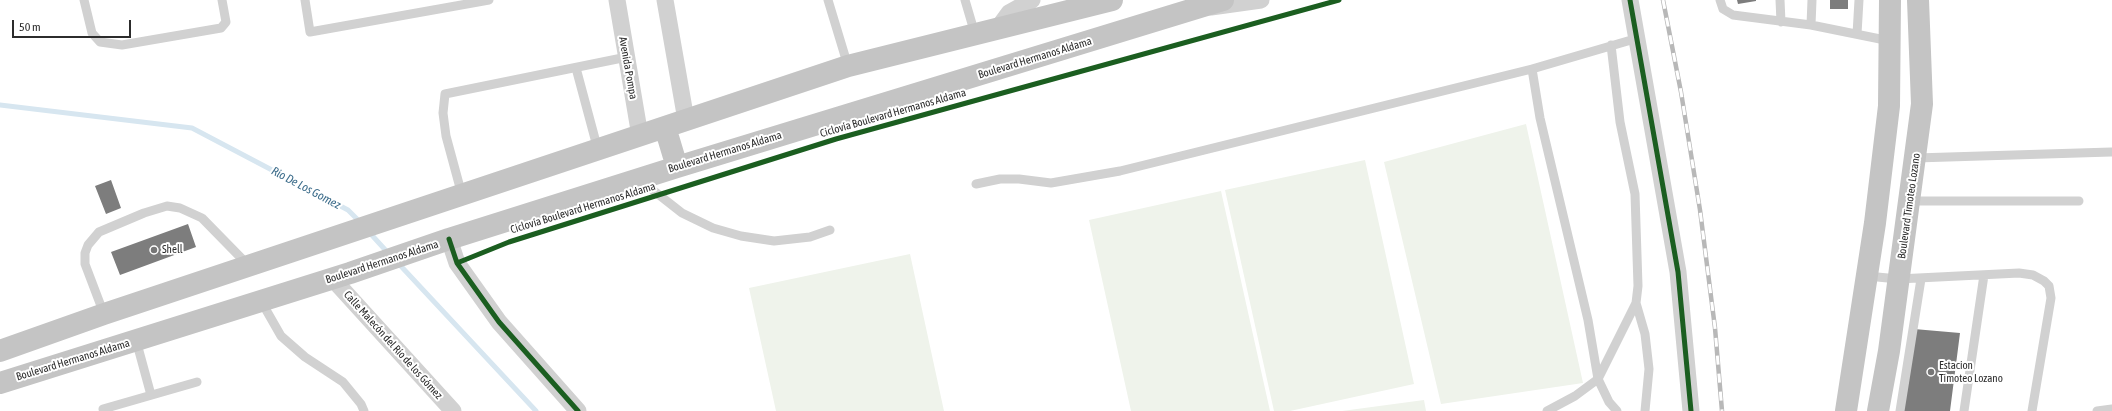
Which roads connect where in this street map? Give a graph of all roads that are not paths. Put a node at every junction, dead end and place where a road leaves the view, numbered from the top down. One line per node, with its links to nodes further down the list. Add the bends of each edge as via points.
1 (84, 0): 2 (lane, via 92,33 100,42 122,45 221,28 226,22)
2 (222, 0)
3 (305, 0): 4 (lane, via 310,32)
4 (490, 0)
5 (617, 0): 29 (street, Avenida Pompa)
6 (665, 0): 33 (street)
7 (828, 0): 30 (lane)
8 (965, 0): 24 (lane)
9 (1032, 0): 23 (street, via 1009,13)
10 (1112, 0): 23 (main road)
11 (1223, 0): 20 (main road, Boulevard Hermanos Aldama)
12 (1261, 0): 20 (street)
13 (1630, 0): 26 (street)
14 (1720, 0): 21 (lane, via 1723,9 1733,15)
15 (1780, 0): 21 (lane)
16 (1812, 0): 22 (lane)
17 (1859, 0): 25 (lane)
18 (1890, 0): 27 (main road)
19 (1918, 0): 38 (main road, Boulevard Timoteo Lozano, via 1922,104)
20 (1191, 10): 39 (main road, Boulevard Hermanos Aldama)
21 (1781, 22): 22 (lane)
22 (1811, 25): 25 (lane)
23 (998, 28): 24 (main road)
24 (975, 34): 30 (main road)
25 (1857, 34): 27 (lane)
26 (1638, 38): 28 (lane); 70 (street, via 1678,272)
27 (1890, 41): 50 (main road, via 1889,106)
28 (1611, 45): 32 (lane); 54 (lane, via 1620,122 1635,194 1638,286)
29 (626, 57): 31 (lane); 35 (street, Avenida Pompa)
30 (848, 66): 33 (main road)
31 (576, 68): 36 (lane); 42 (lane, via 444,94 446,136)
32 (1532, 69): 41 (lane, via 1120,171 1051,183 1000,179); 58 (lane, via 1540,118 1588,320)
33 (686, 120): 34 (main road)
34 (665, 127): 35 (main road); 39 (main road)
35 (640, 136): 36 (main road)
36 (598, 150): 42 (main road)
37 (2110, 152): 38 (lane)
38 (1916, 158): 43 (main road, Boulevard Timoteo Lozano)
39 (677, 167): 40 (main road, Boulevard Hermanos Aldama)
40 (639, 179): 45 (lane, via 682,213 713,228 741,236 774,241 810,237); 46 (main road, Boulevard Hermanos Aldama)
41 (976, 184)
42 (462, 195): 47 (main road)
43 (1910, 201): 44 (lane); 51 (main road, Boulevard Timoteo Lozano)
44 (2079, 201)
45 (830, 230)
46 (440, 242): 49 (main road, Boulevard Hermanos Aldama); 66 (street, via 499,322)
47 (249, 266): 55 (main road); 55 (lane, via 202,218 180,208 167,206 144,213 99,232 85,252 85,264)
48 (1984, 275): 52 (lane); 74 (lane); 75 (lane, via 2020,272 2033,275 2049,286 2051,298)
49 (341, 276): 53 (main road, Boulevard Hermanos Aldama); 65 (street, Calle Malecón del Río de los Gómez)
50 (1867, 276): 51 (lane); 71 (main road)
51 (1898, 279): 52 (lane); 72 (main road, Boulevard Timoteo Lozano)
52 (1921, 279): 73 (lane)
53 (261, 301): 56 (main road, Boulevard Hermanos Aldama); 64 (lane, via 281,336 305,357 342,382)
54 (1636, 303): 58 (lane); 69 (lane, via 1649,369)
55 (104, 314): 57 (main road)
56 (136, 340): 60 (main road, Boulevard Hermanos Aldama); 61 (lane)
57 (0, 351)
58 (1598, 379): 67 (lane, via 1576,396); 68 (lane, via 1609,402)
59 (197, 382): 61 (lane)
60 (0, 383)
61 (151, 395): 62 (lane)
62 (103, 409)
63 (2112, 409): 76 (lane)
64 (364, 411)
65 (453, 411)
66 (578, 411)
67 (1547, 411)
68 (1617, 411)
69 (1645, 411)
70 (1691, 411)
71 (1846, 411)
72 (1878, 411)
73 (1900, 411)
74 (1964, 411)
75 (2032, 411)
76 (2097, 411)

